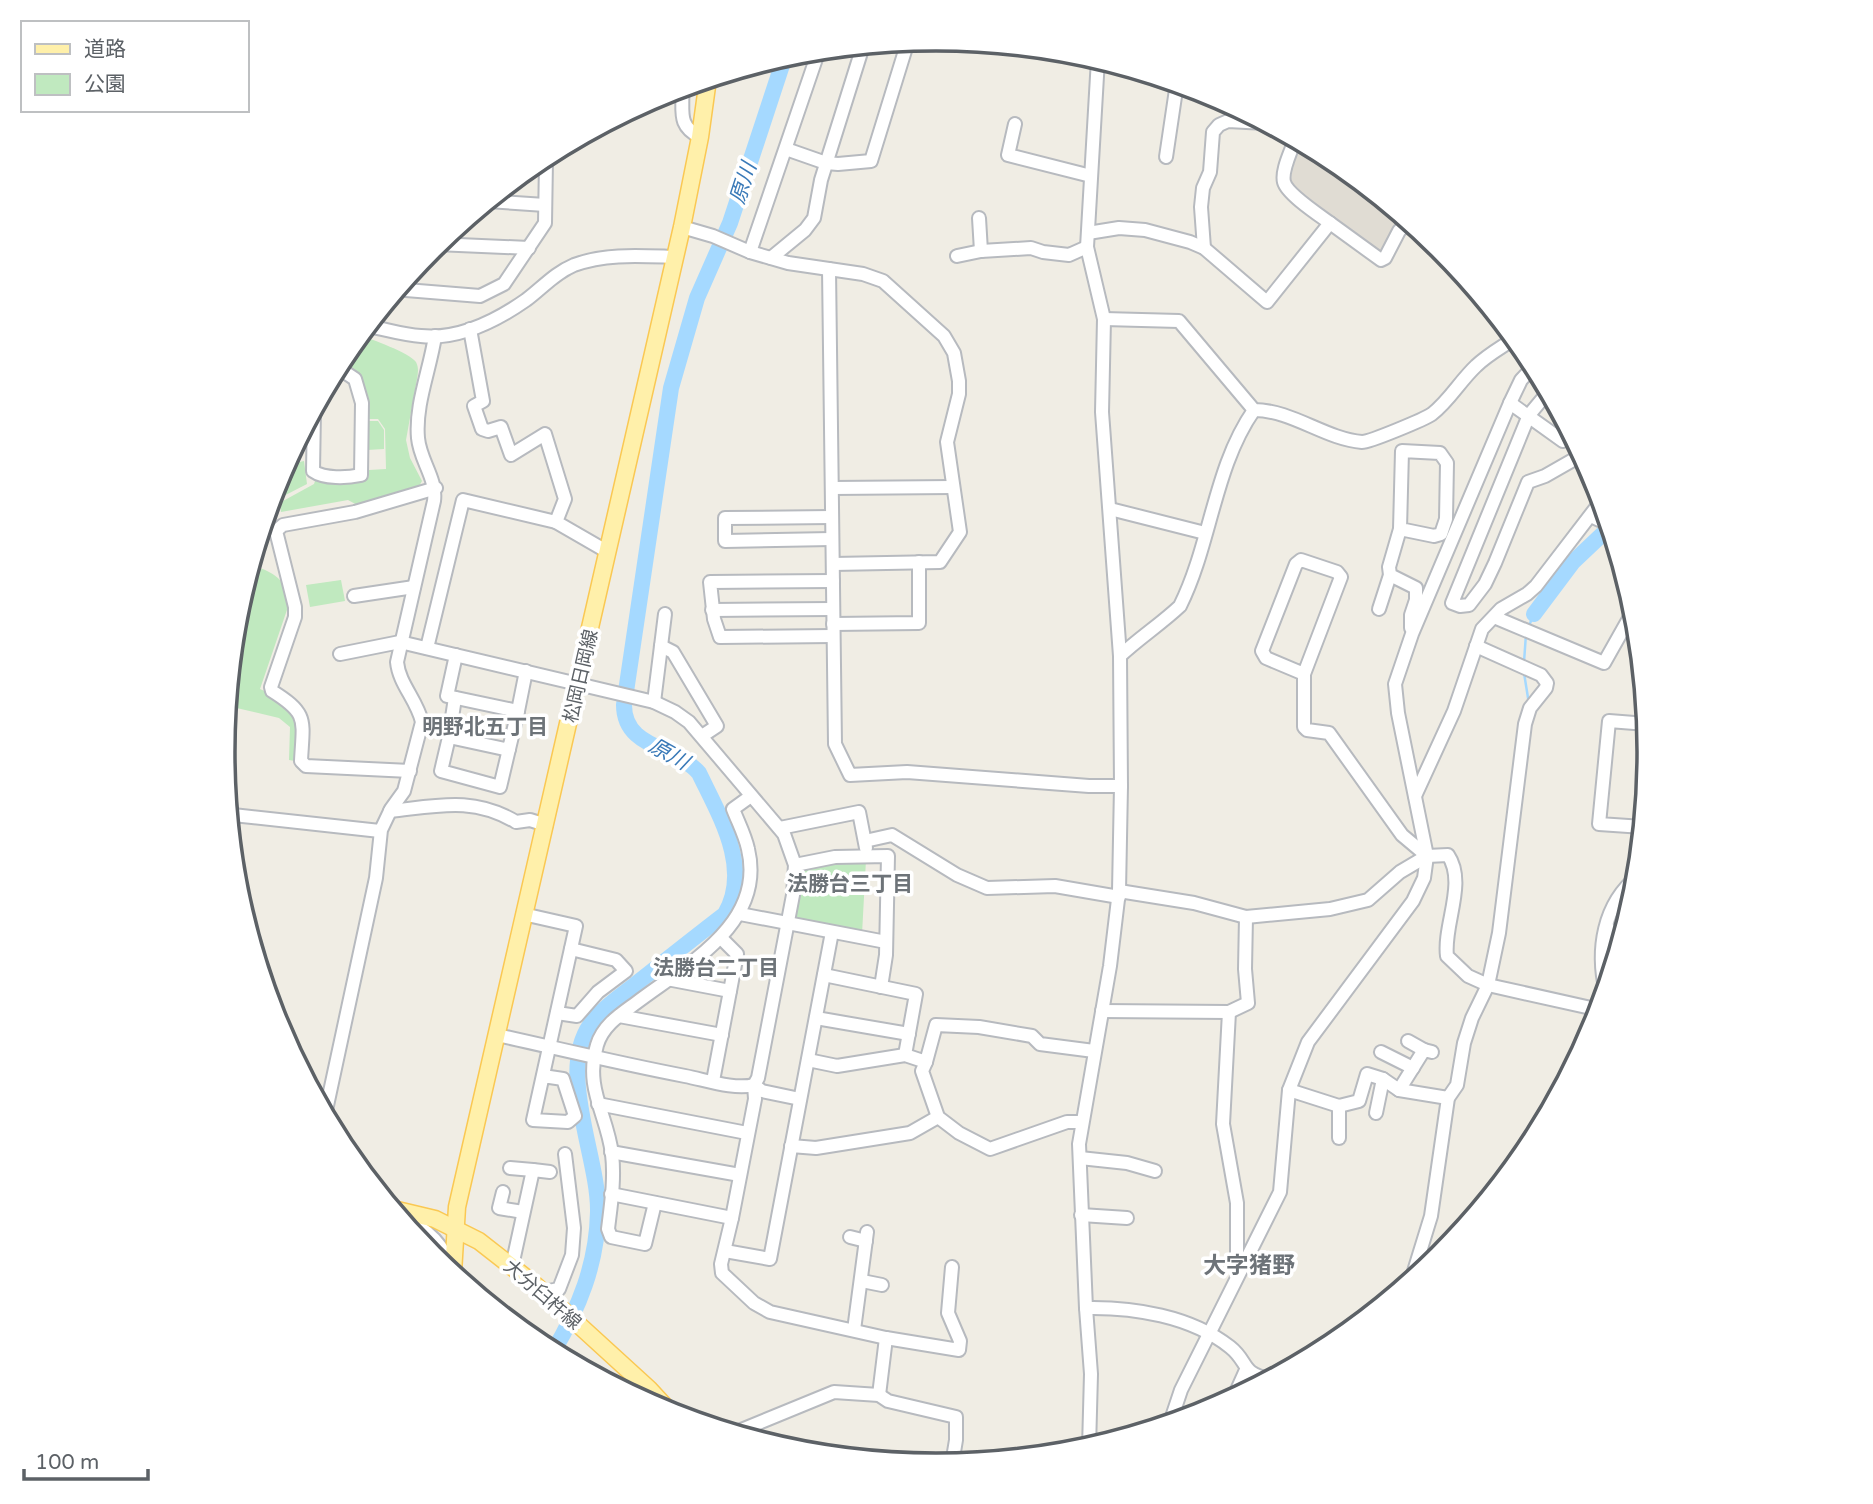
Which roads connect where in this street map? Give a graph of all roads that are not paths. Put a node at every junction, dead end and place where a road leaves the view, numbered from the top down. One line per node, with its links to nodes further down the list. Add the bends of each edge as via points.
1 (905, 52): 14 (street, via 871,161)
2 (860, 55): 14 (street)
3 (815, 62): 12 (street)
4 (1097, 70): 16 (street)
5 (707, 90): 10 (main road, 松岡日岡線)
6 (1176, 93): 13 (street)
7 (682, 99): 10 (street, via 683,124)
8 (1245, 122): 27 (street, via 1228,121 1213,132 1201,206)
9 (1015, 124): 16 (street, via 1008,155)
10 (700, 137): 21 (main road, 松岡日岡線)
11 (1292, 148): 20 (street, via 1285,185)
12 (786, 149): 14 (street); 29 (street)
13 (1166, 157)
14 (826, 163): 32 (street, via 814,218)
15 (545, 170): 18 (street)
16 (1091, 176): 23 (street)
17 (503, 202): 18 (street)
18 (545, 205): 26 (street, via 545,223)
19 (979, 218): 28 (street)
20 (1330, 223): 22 (street, via 1381,260); 27 (street, via 1267,302)
21 (682, 227): 29 (street); 31 (main road, 松岡日岡線)
22 (1402, 228)
23 (1088, 233): 25 (street); 27 (street, via 1145,230)
24 (453, 245): 26 (street)
25 (1087, 247): 28 (street, via 1069,255 1031,248); 35 (street)
26 (530, 248): 34 (street, via 505,284 480,296)
27 (1204, 248)
28 (981, 251): 30 (street)
29 (750, 252): 32 (street)
30 (957, 256)
31 (675, 257): 37 (street, via 609,257 574,265 501,318); 61 (main road, 松岡日岡線)
32 (771, 258): 33 (street)
33 (829, 269): 49 (street, via 883,281 951,346 959,381 947,442); 51 (street)
34 (409, 290)
35 (1104, 319): 44 (street, via 1180,320); 52 (street, via 1102,412)
36 (378, 328): 38 (street)
37 (470, 329): 38 (street); 57 (street, via 484,401 474,407 481,428 501,427 511,455 545,434 565,499)
38 (435, 336): 50 (street, via 417,430)
39 (1507, 344): 44 (street, via 1476,366 1430,416 1375,441 1362,442)
40 (346, 373): 46 (street, via 355,379 362,403 360,475 313,471)
41 (1527, 373): 43 (street)
42 (1543, 399): 45 (street)
43 (1510, 403): 45 (street); 75 (street)
44 (1254, 410): 59 (street, via 1233,449)
45 (1529, 415): 47 (street); 48 (street, via 1452,603 1469,605 1485,584 1528,482)
46 (314, 431)
47 (1560, 432)
48 (1573, 460)
49 (953, 487): 51 (street); 62 (street, via 960,532 940,562)
50 (436, 488): 66 (street); 93 (street, via 355,512 283,525 276,531 295,617 271,687 302,717 301,761 306,766)
51 (832, 488): 55 (street)
52 (1110, 509): 59 (street); 82 (street)
53 (1595, 511): 54 (street)
54 (1591, 516): 56 (street); 72 (street, via 1536,586)
55 (832, 517): 60 (street); 60 (street, via 725,519 725,541)
56 (1598, 519)
57 (556, 522): 61 (street); 79 (street, via 463,500)
58 (1401, 529): 58 (street, via 1402,450 1440,453 1447,463 1446,519 1441,534 1434,537); 64 (street)
59 (1205, 533): 82 (street, via 1180,606)
60 (832, 539): 63 (street)
61 (608, 552): 85 (main road, 松岡日岡線)
62 (919, 562): 63 (street); 74 (street, via 919,623)
63 (832, 564): 65 (street)
64 (1390, 575): 69 (street); 75 (street, via 1416,588)
65 (833, 581): 68 (street); 70 (street, via 710,582)
66 (414, 587): 67 (street); 76 (street)
67 (354, 596)
68 (833, 609): 70 (street); 74 (street)
69 (1379, 609)
70 (712, 610): 74 (street, via 720,637)
71 (665, 614): 77 (street)
72 (1494, 617): 73 (street, via 1604,663); 78 (street, via 1482,629)
73 (1626, 625)
74 (833, 630): 94 (street, via 835,744 850,775 906,772)
75 (1412, 634): 96 (street, via 1395,684)
76 (400, 642): 79 (street); 80 (street); 93 (street, via 398,673 422,722)
77 (661, 646): 87 (street); 90 (street, via 673,652 717,726)
78 (1476, 646): 96 (street, via 1450,722); 122 (street, via 1541,675 1547,683 1525,724 1499,933)
79 (427, 648): 81 (street)
80 (340, 654)
81 (456, 654): 83 (street); 86 (street, via 447,696)
82 (1120, 656): 94 (street)
83 (526, 671): 85 (street); 88 (street)
84 (1304, 674): 84 (street, via 1266,658 1262,651 1301,560 1341,577); 104 (street, via 1304,727 1329,733 1402,835)
85 (578, 683): 87 (street); 99 (main road, 松岡日岡線)
86 (455, 698): 88 (street); 91 (street)
87 (654, 702): 90 (street, via 682,717)
88 (518, 711): 92 (street)
89 (1637, 723): 100 (street, via 1609,721 1599,824)
90 (702, 736): 95 (street)
91 (449, 737): 92 (street); 92 (street, via 441,771 500,787)
92 (509, 750)
93 (410, 771): 97 (street, via 404,791)
94 (1121, 786): 108 (street)
95 (751, 796): 101 (street); 110 (street, via 733,809 749,851 751,877)
96 (1415, 796): 104 (street)
97 (390, 811): 99 (street, via 466,804 498,811 516,822); 102 (street)
98 (239, 816): 102 (street)
99 (546, 825): 109 (main road, 松岡日岡線)
100 (1634, 826)
101 (779, 828): 103 (street, via 859,811); 106 (street)
102 (380, 831): 151 (street, via 376,878)
103 (865, 841): 105 (street); 108 (street, via 892,835 957,875 988,888 1055,886)
104 (1427, 856): 111 (street, via 1358,903); 122 (street, via 1448,855 1453,861 1447,956 1468,976); 147 (street, via 1424,878 1413,901 1308,1042)
105 (868, 857): 106 (street, via 835,857); 117 (street, via 888,856)
106 (795, 865): 112 (street)
107 (1624, 889): 113 (street, via 1613,903)
108 (1119, 894): 111 (street, via 1194,903); 126 (street)
109 (523, 914): 118 (street, via 576,926); 132 (main road, 松岡日岡線)
110 (740, 914): 112 (street); 115 (street)
111 (1245, 917): 127 (street, via 1248,1003)
112 (788, 923): 114 (street); 146 (street)
113 (1607, 925): 116 (street); 119 (street)
114 (832, 932): 117 (street); 120 (street)
115 (722, 937): 121 (street); 124 (street, via 737,954)
116 (1612, 940)
117 (886, 942): 123 (street)
118 (571, 949): 128 (street); 128 (street, via 616,960 626,971 577,1016)
119 (1602, 974)
120 (824, 975): 123 (street); 130 (street)
121 (667, 979): 124 (street); 129 (street)
122 (1488, 985): 125 (street); 149 (street, via 1464,1043 1457,1085)
123 (881, 987): 131 (street, via 916,994)
124 (730, 991): 133 (street)
125 (1589, 1008)
126 (1102, 1011): 127 (street); 136 (street)
127 (1229, 1012): 185 (street, via 1223,1124 1237,1203)
128 (557, 1013): 135 (street)
129 (619, 1016): 133 (street); 139 (street)
130 (816, 1018): 131 (street); 140 (street)
131 (909, 1034): 138 (street)
132 (497, 1035): 135 (street); 176 (main road, 松岡日岡線)
133 (722, 1035): 145 (street)
134 (1408, 1041): 142 (street, via 1428,1051)
135 (550, 1047): 139 (street); 143 (street)
136 (1094, 1051): 141 (street, via 1040,1044 1032,1036 979,1027 936,1025); 156 (street)
137 (1381, 1052): 142 (street)
138 (905, 1055): 140 (street, via 837,1066); 141 (street)
139 (590, 1057): 145 (street); 152 (street)
140 (808, 1060): 150 (street)
141 (926, 1062): 155 (street, via 922,1071)
142 (1413, 1068): 148 (street)
143 (543, 1076)
144 (1383, 1079): 148 (street); 153 (street, via 1367,1074 1359,1101); 154 (street)
145 (713, 1081): 146 (street)
146 (754, 1085): 150 (street); 157 (street)
147 (1289, 1090): 153 (street); 185 (street, via 1280,1192)
148 (1399, 1090): 149 (street)
149 (1448, 1098): 182 (street, via 1431,1216)
150 (800, 1099): 159 (street)
151 (328, 1101)
152 (598, 1104): 157 (street); 160 (street)
153 (1339, 1106): 158 (street)
154 (1376, 1113)
155 (938, 1117): 156 (street, via 990,1149 1067,1122); 159 (street, via 910,1133 816,1148)
156 (1082, 1122): 162 (street)
157 (747, 1133): 167 (street)
158 (1339, 1138)
159 (791, 1146): 180 (street, via 770,1259)
160 (611, 1152): 167 (street); 169 (street)
161 (565, 1154): 188 (street, via 574,1228 572,1255 558,1289)
162 (1080, 1157): 165 (street); 173 (street)
163 (510, 1168): 164 (street)
164 (533, 1170): 166 (street); 171 (street)
165 (1155, 1171)
166 (550, 1172)
167 (740, 1175): 174 (street)
168 (503, 1192): 171 (street, via 499,1208)
169 (611, 1194): 170 (street); 170 (street, via 611,1237 645,1244)
170 (655, 1203): 174 (street)
171 (523, 1212): 183 (street)
172 (408, 1213): 176 (main road, 大分臼杵線)
173 (1081, 1215): 175 (street); 189 (street)
174 (732, 1218): 180 (street)
175 (1127, 1218)
176 (454, 1227): 181 (main road, 松岡日岡線); 183 (main road, 大分臼杵線)
177 (422, 1228): 179 (street)
178 (850, 1237): 186 (street, via 867,1236)
179 (437, 1244)
180 (725, 1251): 190 (street, via 722,1273 754,1303 770,1312)
181 (453, 1259)
182 (1418, 1261)
183 (512, 1266): 188 (main road, 大分臼杵線)
184 (952, 1267): 192 (street, via 948,1313 960,1341 959,1350)
185 (1237, 1279): 191 (street)
186 (862, 1281): 187 (street); 190 (street)
187 (882, 1285)
188 (543, 1292): 196 (main road, 大分臼杵線)
189 (1086, 1308): 191 (street, via 1156,1313); 200 (street)
190 (854, 1330): 192 (street)
191 (1210, 1334): 193 (street, via 1231,1348); 198 (street)
192 (887, 1338): 197 (street)
193 (1247, 1370): 194 (street); 195 (street)
194 (1255, 1376)
195 (1240, 1384)
196 (653, 1393)
197 (878, 1395): 199 (street, via 834,1392); 201 (street, via 956,1417)
198 (1174, 1412)
199 (748, 1427)
200 (1089, 1436)
201 (954, 1453)

